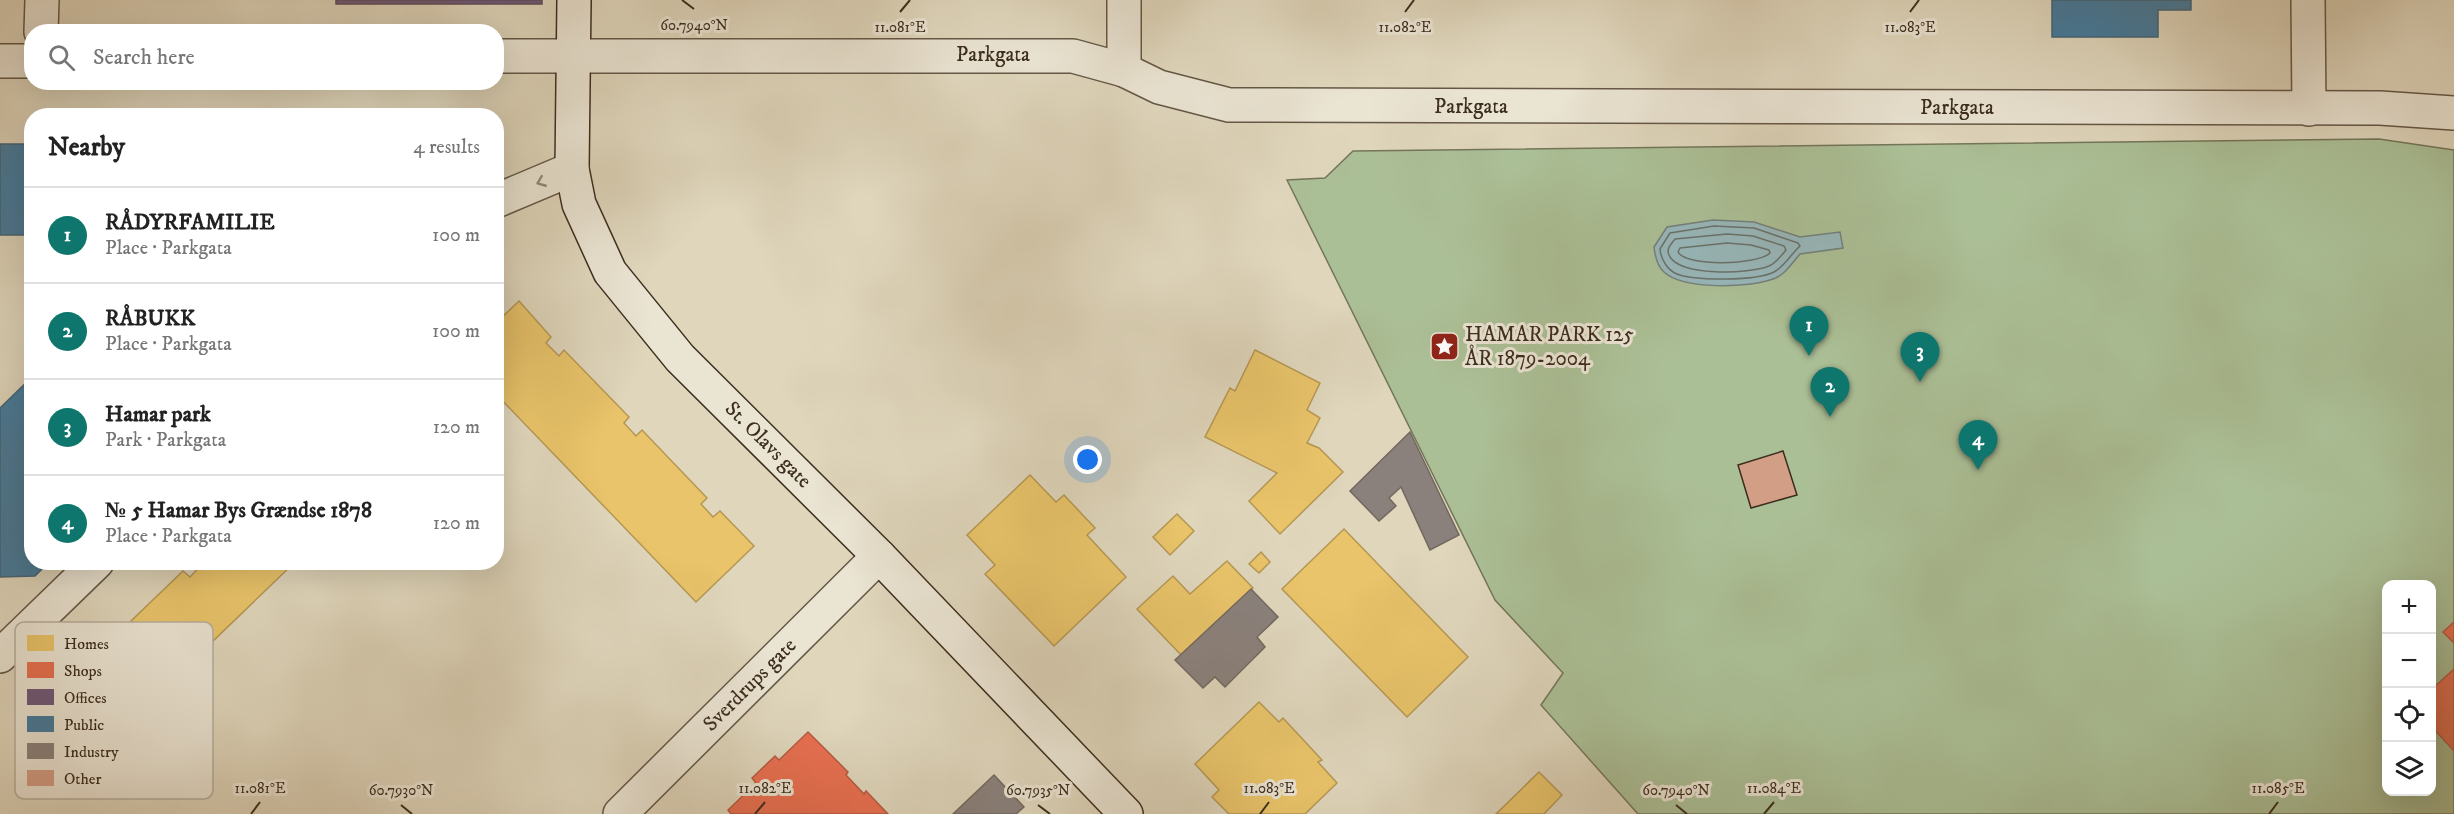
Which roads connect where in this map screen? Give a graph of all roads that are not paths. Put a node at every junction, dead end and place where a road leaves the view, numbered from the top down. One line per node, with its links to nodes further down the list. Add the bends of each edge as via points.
1 (42, 0): 5 (street)
2 (574, 0): 6 (street, St. Olavs gate)
3 (1124, 0): 10 (street)
4 (2308, 0): 11 (street)
5 (41, 24)
6 (573, 55): 7 (street, Parkgata); 10 (street, Parkgata, via 1073,56); 13 (street, St. Olavs gate)
7 (504, 56)
8 (0, 61): 9 (street)
9 (24, 61)
10 (1124, 70): 11 (street, Parkgata, via 1159,87 1229,105)
11 (2309, 109): 12 (street, Parkgata)
12 (2454, 113)
13 (572, 169): 14 (street, one-way to 14); 15 (street, St. Olavs gate, via 579,204 610,272 680,358)
14 (504, 198)
15 (879, 556): 20 (street, Sverdrups gate); 21 (street, St. Olavs gate)
16 (89, 570): 17 (street)
17 (35, 622)
18 (15, 641): 19 (street)
19 (0, 656)
20 (620, 814)
21 (1126, 814)

